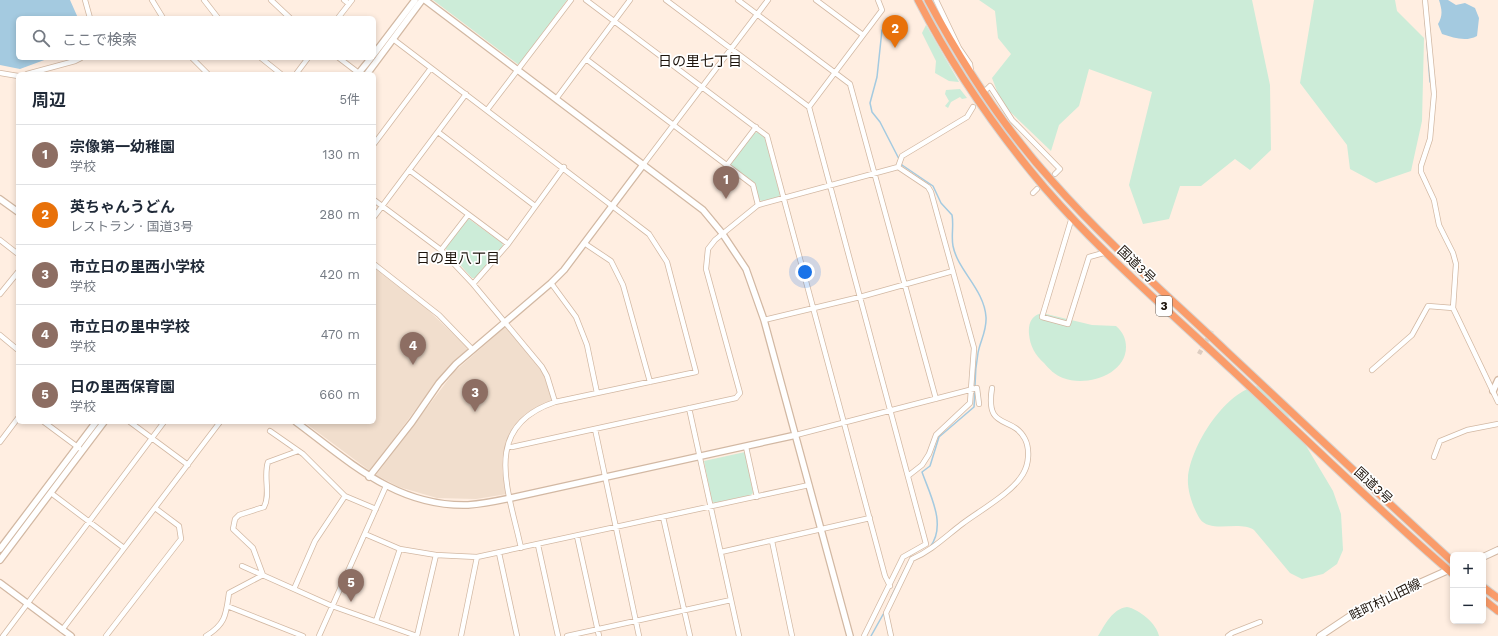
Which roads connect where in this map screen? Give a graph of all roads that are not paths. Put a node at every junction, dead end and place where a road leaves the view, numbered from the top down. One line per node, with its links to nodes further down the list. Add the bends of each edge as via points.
1 (85, 0): 22 (street)
2 (152, 0): 23 (street)
3 (204, 0): 24 (street)
4 (271, 0): 25 (street)
5 (344, 0): 20 (street)
6 (415, 0): 31 (street)
7 (423, 0): 29 (street); 40 (street)
8 (571, 0): 40 (street)
9 (586, 0): 27 (street)
10 (630, 0): 27 (street)
11 (666, 0): 30 (street)
12 (738, 0): 21 (street)
13 (768, 0): 21 (street)
14 (816, 0): 28 (street)
15 (878, 0): 28 (street, via 882,10)
16 (918, 0): 83 (highway, 国道3号 / 3, via 951,60 990,120)
17 (928, 0): 51 (highway, 国道3号 / 3)
18 (936, 0): 51 (street, via 959,48 970,64)
19 (1425, 0): 99 (street, via 1434,94 1430,139 1421,172 1434,200 1439,225 1456,264)
20 (350, 2): 26 (street)
21 (757, 14): 30 (street); 48 (street)
22 (89, 16)
23 (163, 16)
24 (216, 16)
25 (288, 16)
26 (340, 16)
27 (614, 21): 32 (street); 52 (street)
28 (863, 35): 48 (street)
29 (393, 39): 39 (street); 47 (street)
30 (731, 49): 52 (street); 56 (street)
31 (376, 51)
32 (586, 59): 55 (street); 59 (street)
33 (77, 60): 41 (street)
34 (194, 60): 42 (street)
35 (264, 60): 43 (street)
36 (306, 60): 44 (street)
37 (342, 60): 45 (street)
38 (370, 60): 46 (street)
39 (431, 68): 54 (street); 62 (street)
40 (518, 70): 55 (street); 58 (street)
41 (34, 72)
42 (206, 72)
43 (278, 72)
44 (298, 72)
45 (356, 72)
46 (360, 72)
47 (368, 72)
48 (835, 72): 56 (street); 68 (street, via 850,84)
49 (0, 73): 50 (street)
50 (16, 76)
51 (972, 76): 175 (highway, 国道3号 / 3, via 1019,143 1109,242)
52 (702, 87): 59 (street); 60 (street)
53 (987, 89): 69 (street, via 990,86 1012,120 1060,169)
54 (466, 94): 58 (street); 61 (street)
55 (556, 99): 63 (street)
56 (808, 107): 70 (street)
57 (973, 107): 65 (street, via 967,117 902,156)
58 (487, 110): 66 (street)
59 (674, 126): 63 (street); 64 (street)
60 (756, 127): 64 (street); 74 (street, via 769,141)
61 (438, 132): 67 (street); 79 (street)
62 (376, 141)
63 (643, 164): 76 (street); 84 (street, via 702,210)
64 (727, 165): 77 (street, via 752,185)
65 (898, 167): 68 (street); 92 (street, via 928,187 931,192)
66 (564, 168): 76 (street); 79 (street)
67 (409, 170): 78 (street); 82 (street)
68 (876, 174): 70 (street); 96 (street)
69 (1055, 174)
70 (830, 186): 74 (street); 98 (street)
71 (1038, 189): 72 (street)
72 (1033, 193)
73 (0, 199): 80 (street)
74 (784, 199): 77 (street); 100 (street)
75 (376, 202): 78 (street)
76 (613, 205): 86 (street); 108 (street, via 649,234 667,262 696,372)
77 (758, 205): 84 (street)
78 (382, 206): 81 (street); 88 (street)
79 (535, 206): 87 (street)
80 (16, 211)
81 (376, 214)
82 (468, 214): 87 (street); 88 (street)
83 (1072, 217): 90 (highway, 国道3号 / 3); 90 (street, via 1042,317 1068,324 1089,257)
84 (722, 233): 101 (street, via 746,269); 117 (street, via 708,249 706,269 740,393 736,398)
85 (0, 240): 89 (street)
86 (584, 243): 94 (street); 108 (street, via 611,261 623,284)
87 (508, 244): 95 (street)
88 (441, 250): 95 (street)
89 (16, 252)
90 (1107, 252): 178 (highway, 国道3号 / 3)
91 (376, 266): 105 (street, via 439,315)
92 (953, 271): 96 (street); 110 (street, via 974,348)
93 (16, 274): 97 (street)
94 (551, 283): 102 (street); 112 (street, via 576,317 587,345)
95 (473, 284): 102 (street)
96 (905, 284): 98 (street); 113 (street)
97 (0, 294)
98 (860, 297): 100 (street); 118 (street)
99 (1453, 308): 106 (street, via 1428,306 1412,335); 111 (street)
100 (813, 309): 101 (street); 120 (street)
101 (764, 320): 131 (street)
102 (505, 322): 105 (street); 114 (street, via 542,367)
103 (0, 335): 104 (street)
104 (16, 348)
105 (472, 349): 143 (street, via 439,383)
106 (1372, 370)
107 (1498, 380): 111 (street)
108 (650, 382): 112 (street)
109 (992, 388): 169 (street, via 990,402 994,414 1024,437 1028,453 1026,468 1019,481)
110 (970, 389): 113 (street); 116 (street, via 977,388); 142 (street, via 968,408 936,435 922,465)
111 (1493, 391): 115 (street)
112 (597, 393): 114 (street)
113 (936, 399): 118 (street)
114 (556, 402): 134 (street, via 543,406 523,419)
115 (1498, 402)
116 (979, 404)
117 (689, 408): 129 (street); 140 (street)
118 (890, 411): 120 (street); 142 (street)
119 (16, 421): 133 (street)
120 (844, 423): 131 (street); 155 (street)
121 (47, 424): 135 (street)
122 (94, 424): 135 (street)
123 (102, 424): 137 (street)
124 (133, 424): 132 (street)
125 (162, 424): 132 (street)
126 (219, 424): 141 (street)
127 (299, 424): 143 (street)
128 (1498, 424): 139 (street, via 1467,430 1440,441)
129 (595, 429): 134 (street); 144 (street)
130 (270, 431): 138 (street)
131 (796, 435): 136 (street); 145 (street)
132 (151, 438): 141 (street); 156 (street)
133 (0, 442)
134 (508, 446): 150 (street, via 504,463)
135 (77, 447): 137 (street); 166 (street)
136 (746, 447): 140 (street); 149 (street)
137 (82, 451): 147 (street)
138 (298, 451): 148 (street); 180 (street, via 268,462 265,472 267,495 264,507 239,515 235,519 233,528 253,548)
139 (1434, 456)
140 (700, 457): 144 (street); 151 (street)
141 (188, 465): 152 (street)
142 (908, 476): 163 (street, via 926,544)
143 (369, 477): 146 (street)
144 (605, 478): 150 (street); 157 (street)
145 (809, 485): 149 (street); 158 (street)
146 (386, 486): 150 (street, via 416,498 449,504 481,504); 153 (street)
147 (50, 493): 156 (street); 176 (street)
148 (345, 496): 153 (street); 184 (street, via 315,541)
149 (757, 497): 151 (street)
150 (511, 498): 165 (street)
151 (711, 506): 154 (street); 170 (street)
152 (155, 508): 164 (street); 200 (street, via 179,526 181,539)
153 (376, 510): 159 (street)
154 (663, 517): 157 (street); 191 (street)
155 (870, 518): 158 (street); 182 (street)
156 (88, 522): 164 (street); 188 (street)
157 (616, 527): 160 (street); 194 (street)
158 (821, 530): 161 (street); 213 (street)
159 (365, 534): 167 (street); 190 (street)
160 (577, 536): 162 (street); 196 (street)
161 (772, 542): 170 (street); 212 (street)
162 (538, 544): 165 (street); 206 (street)
163 (924, 545): 169 (street); 182 (street, via 903,557)
164 (124, 548): 197 (street)
165 (521, 548): 171 (street)
166 (0, 549)
167 (400, 549): 172 (street); 193 (street)
168 (1498, 550): 173 (main road)
169 (928, 551): 215 (street, via 912,559 886,613)
170 (721, 552): 186 (street)
171 (499, 553): 174 (street); 205 (street)
172 (436, 555): 174 (street); 193 (street, via 417,636)
173 (1486, 556)
174 (478, 557): 204 (street)
175 (1450, 559)
176 (0, 560)
177 (242, 566): 180 (street)
178 (1450, 569)
179 (1450, 570): 217 (main road, 畦町村山田線, via 1359,610)
180 (263, 575): 184 (street); 189 (street, via 229,592)
181 (0, 583): 188 (street)
182 (890, 586): 214 (street)
183 (1484, 588): 185 (highway)
184 (294, 589): 190 (street)
185 (1498, 598)
186 (731, 600): 191 (street); 211 (street)
187 (1486, 601): 192 (highway)
188 (27, 603): 197 (street); 198 (street)
189 (227, 606): 201 (street, via 224,621 218,629); 202 (street)
190 (332, 606): 193 (street); 203 (street)
191 (684, 610): 194 (street); 210 (street)
192 (1498, 611)
193 (376, 621)
194 (636, 621): 196 (street); 209 (street)
195 (1260, 622): 216 (street)
196 (597, 629): 207 (street); 208 (street)
197 (62, 630): 199 (street)
198 (2, 636)
199 (71, 636)
200 (106, 636)
201 (206, 636)
202 (303, 636)
203 (319, 636)
204 (461, 636)
205 (517, 636)
206 (558, 636)
207 (567, 636)
208 (599, 636)
209 (639, 636)
210 (690, 636)
211 (739, 636)
212 (792, 636)
213 (850, 636)
214 (864, 636)
215 (891, 636)
216 (1228, 636)
217 (1320, 636)

